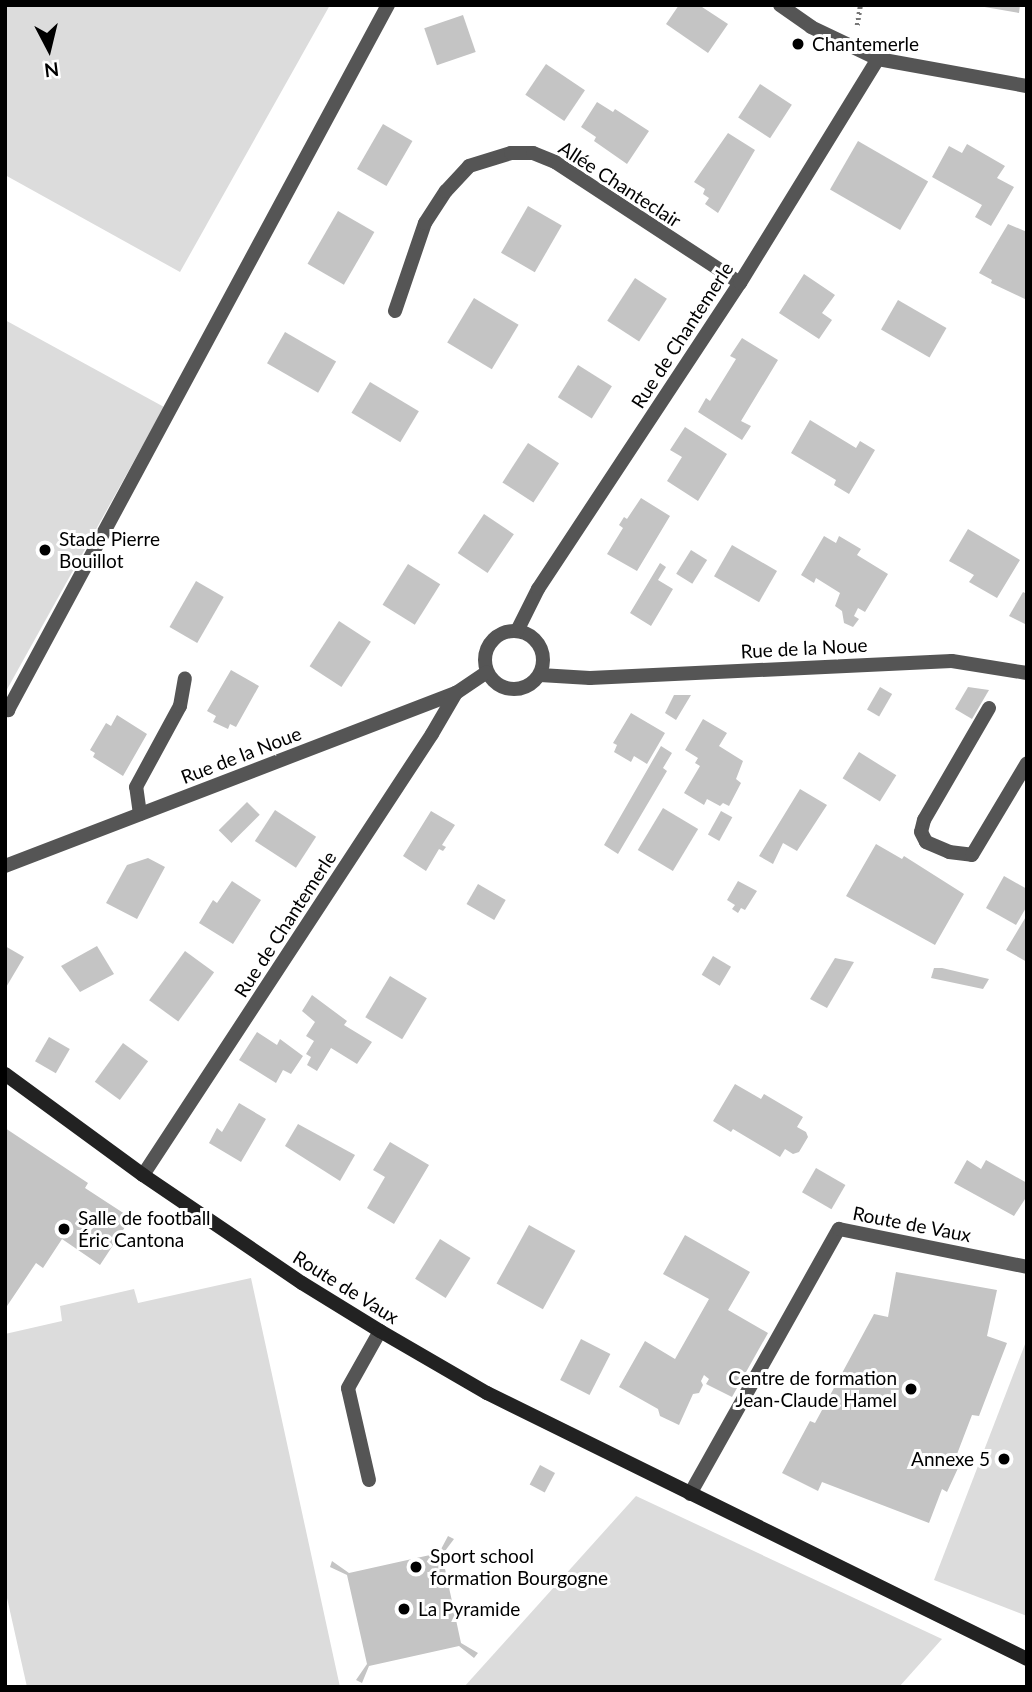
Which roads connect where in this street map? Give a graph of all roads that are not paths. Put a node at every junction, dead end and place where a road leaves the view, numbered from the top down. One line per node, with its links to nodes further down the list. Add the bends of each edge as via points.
1 (388, 5): 13 (street, via 8,710)
2 (779, 5): 3 (street, via 811,27)
3 (878, 59): 4 (street); 5 (street, Rue de Chantemerle)
4 (1027, 86)
5 (740, 283): 6 (street, Allée Chanteclair, via 555,162 533,153 511,153 469,166 446,191 425,223); 7 (street, Rue de Chantemerle, via 538,589)
6 (395, 311)
7 (517, 631): 8 (street, via 507,631 491,641); 10 (street, via 538,642 543,656)
8 (487, 672): 10 (street, via 494,681 516,689); 12 (street, Rue de la Noue)
9 (1027, 673): 10 (street, Rue de la Noue, via 952,661 590,678)
10 (540, 675)
11 (185, 678): 16 (street, via 180,706 136,787)
12 (456, 693): 16 (street, Rue de la Noue); 19 (street, Rue de Chantemerle)
13 (5, 708)
14 (989, 708): 15 (street, via 924,820 921,832 926,842 972,855)
15 (1027, 763)
16 (140, 814): 17 (street, Rue de la Noue)
17 (5, 866)
18 (5, 1074): 19 (street, Route de Vaux)
19 (144, 1175): 21 (street, Route de Vaux)
20 (1027, 1267): 23 (street, Route de Vaux, via 839,1229)
21 (380, 1331): 22 (street, via 348,1388); 23 (street, Route de Vaux, via 487,1393)
22 (369, 1480)
23 (690, 1494): 24 (street, Route de Vaux)
24 (1027, 1659)

